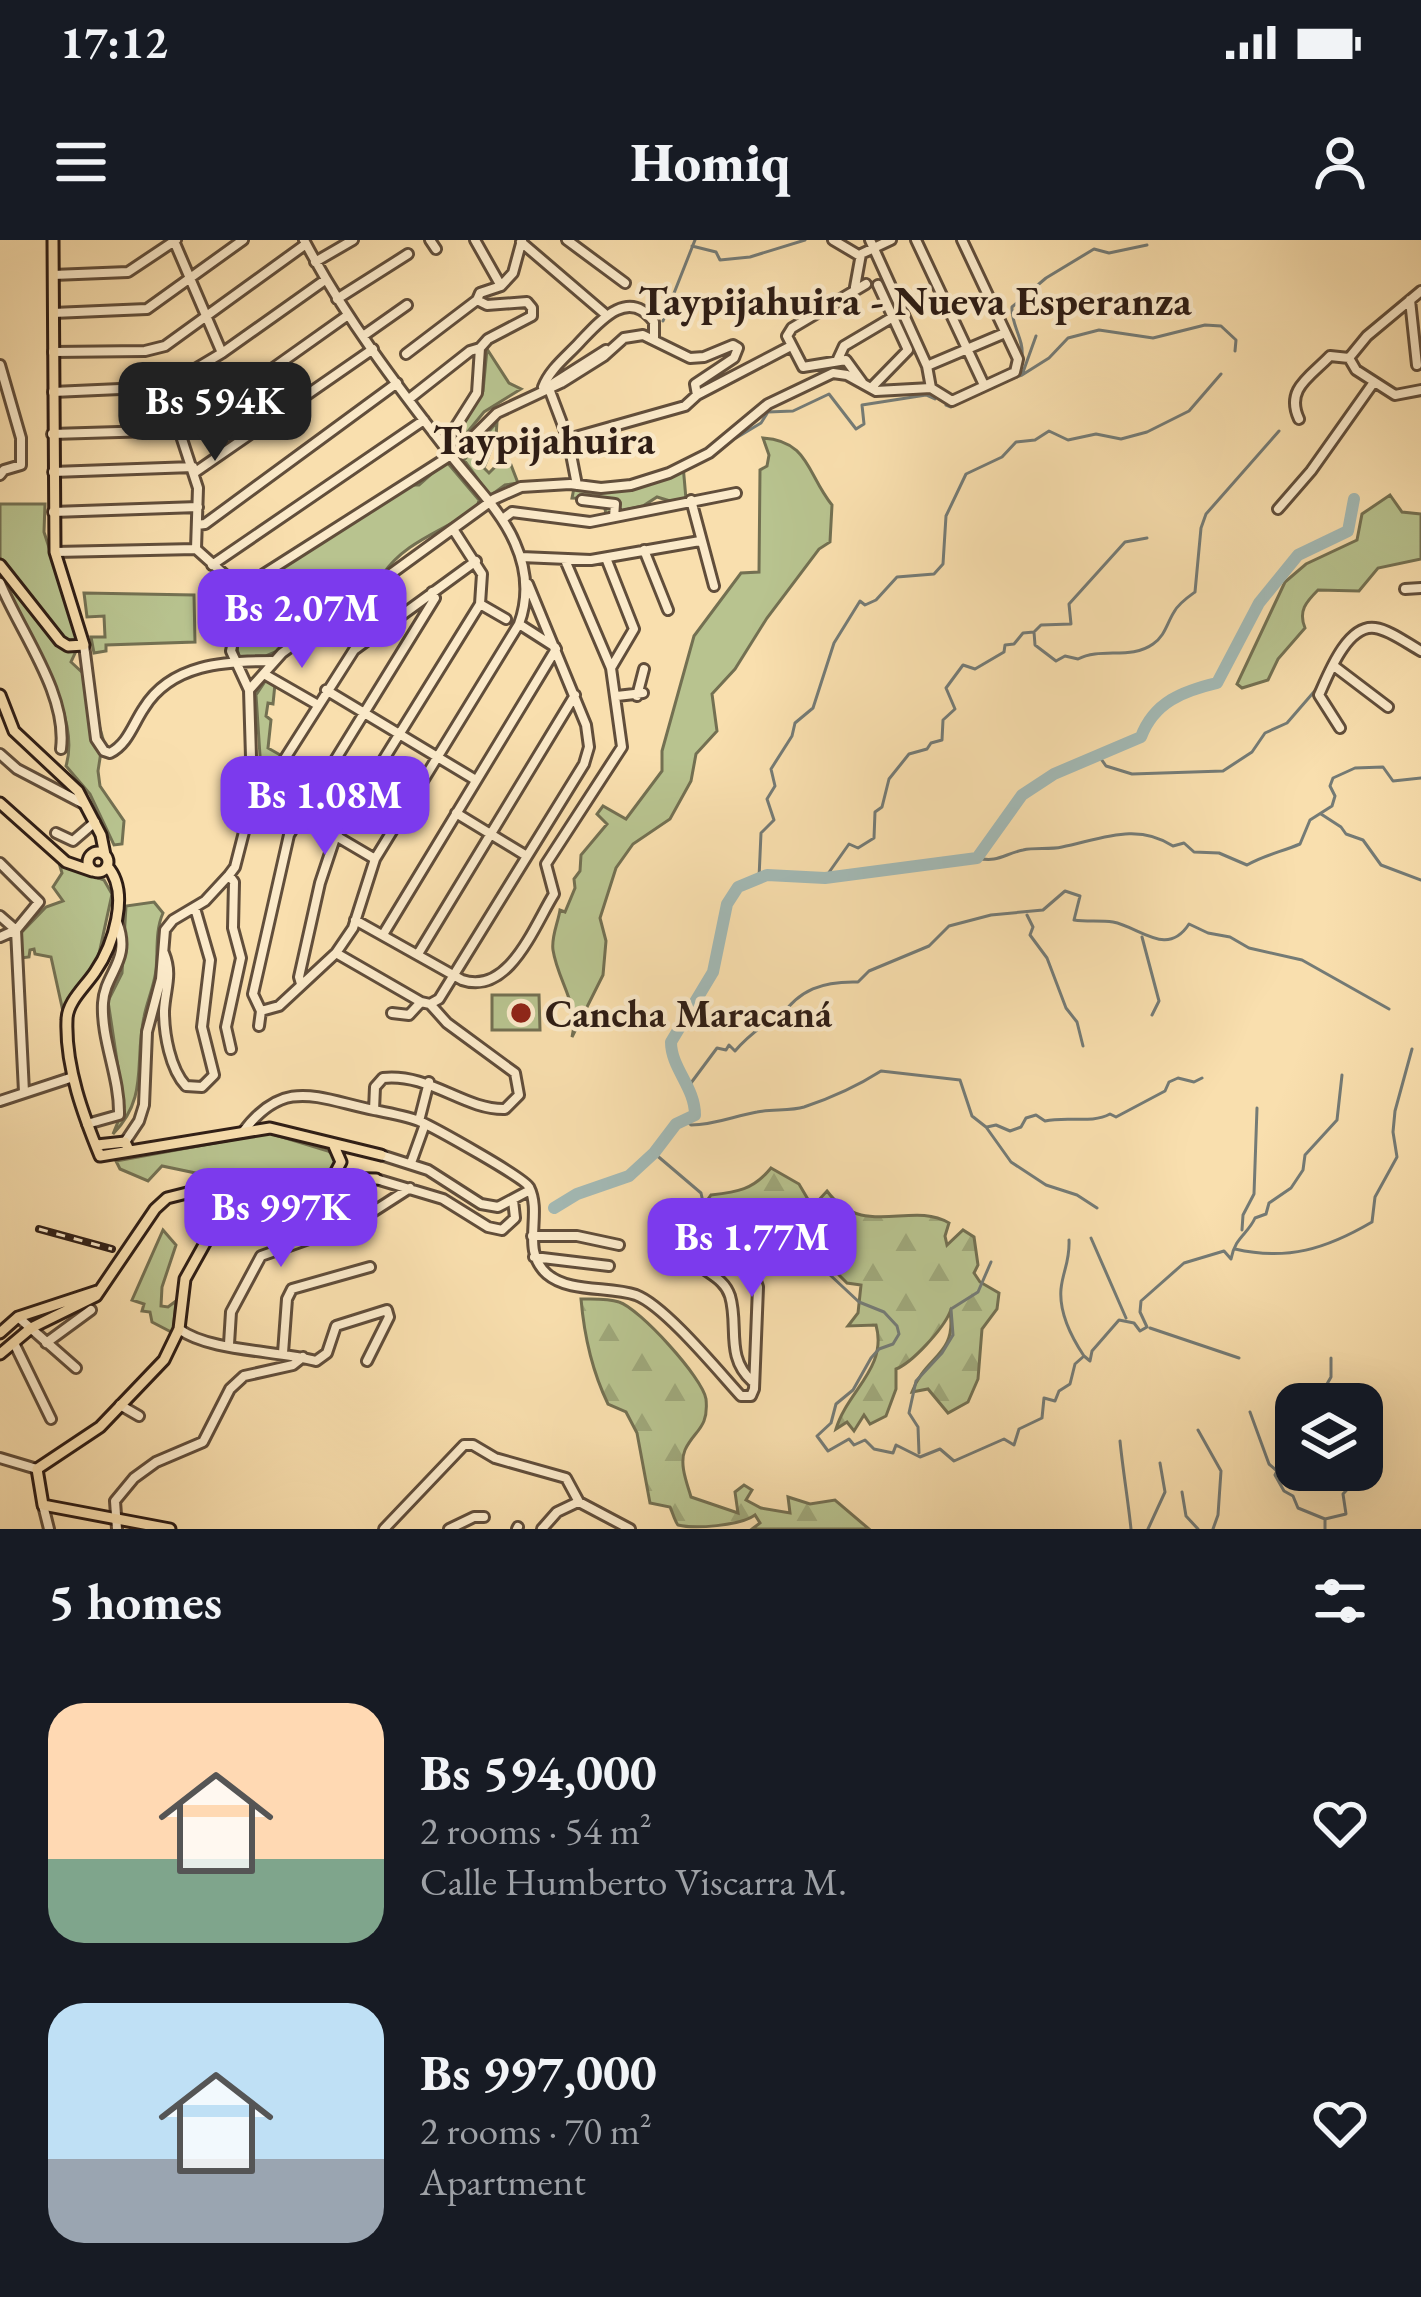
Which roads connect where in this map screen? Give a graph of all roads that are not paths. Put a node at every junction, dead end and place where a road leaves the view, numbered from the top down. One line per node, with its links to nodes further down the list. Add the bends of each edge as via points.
1 (53, 240): 17 (main road)
2 (174, 240): 17 (street, via 128,272); 18 (street)
3 (243, 240): 18 (street)
4 (352, 240): 16 (street)
5 (475, 240): 23 (street)
6 (567, 240): 20 (street)
7 (833, 240): 15 (street)
8 (891, 240): 13 (street)
9 (916, 240): 41 (street)
10 (962, 240): 35 (street)
11 (521, 241): 23 (street); 31 (street)
12 (305, 242): 16 (street); 32 (street)
13 (871, 244): 15 (street); 49 (street)
14 (408, 254): 26 (street)
15 (860, 256): 24 (street)
16 (315, 262): 19 (street)
17 (53, 275): 30 (main road)
18 (190, 280): 30 (street, via 147,309); 32 (street)
19 (325, 280): 26 (street); 43 (street)
20 (625, 283)
21 (866, 284): 24 (street)
22 (878, 285): 34 (street)
23 (501, 286): 27 (street)
24 (855, 289): 38 (street, via 792,328)
25 (1421, 291): 28 (street)
26 (337, 299): 33 (street)
27 (477, 300): 39 (street, via 527,302 533,312); 44 (street)
28 (1409, 300): 45 (street); 48 (street)
29 (407, 304): 36 (street)
30 (53, 313): 42 (main road)
31 (604, 313): 37 (street, via 644,312); 53 (street, via 546,378)
32 (206, 316): 42 (street, via 157,349); 43 (street)
33 (348, 316): 36 (street); 63 (street)
34 (893, 317): 46 (street, via 844,346); 54 (street, via 907,353)
35 (1004, 333): 41 (street); 52 (street, via 1015,372)
36 (363, 336): 40 (street)
37 (654, 339): 53 (street, via 632,335); 59 (street, via 690,358 738,348 695,384)
38 (791, 346): 46 (street, via 803,367); 59 (street)
39 (480, 348): 60 (street); 66 (street, via 477,393 451,434)
40 (373, 349): 50 (street); 67 (street)
41 (965, 350): 49 (street); 52 (street)
42 (53, 352): 58 (main road)
43 (223, 353): 55 (street)
44 (406, 354)
45 (1349, 358): 51 (street); 61 (street, via 1330,356 1296,392)
46 (838, 359): 54 (street)
47 (0, 364): 69 (street, via 21,437 21,465)
48 (1417, 365)
49 (927, 366): 56 (street)
50 (397, 382): 60 (street); 80 (street)
51 (1374, 382): 57 (street, via 1395,395); 76 (street)
52 (984, 385): 56 (street, via 952,400)
53 (548, 386): 65 (street); 66 (street, via 497,413)
54 (867, 386): 56 (street); 70 (street, via 833,373 768,404 690,465 631,485)
55 (165, 387): 58 (street); 63 (street)
56 (931, 388)
57 (1421, 390)
58 (52, 392): 64 (main road)
59 (697, 395): 65 (street, via 686,406)
60 (409, 398): 62 (street)
61 (1299, 419)
62 (424, 420): 66 (street); 91 (street)
63 (181, 431): 64 (street); 67 (street)
64 (52, 434): 68 (main road)
65 (568, 440): 70 (street)
66 (450, 455): 74 (street); 97 (street)
67 (194, 470): 68 (street); 75 (street)
68 (52, 472): 77 (main road)
69 (0, 475)
70 (577, 485): 74 (street, via 521,487)
71 (736, 493): 73 (street)
72 (582, 500): 78 (street, via 615,504)
73 (691, 500): 78 (street); 82 (street)
74 (488, 503): 79 (street); 81 (street)
75 (198, 507): 77 (street); 80 (street)
76 (1278, 508)
77 (53, 512): 85 (main road)
78 (614, 517): 79 (street, via 512,512)
79 (503, 519): 86 (street)
80 (197, 524): 83 (street)
81 (453, 529): 89 (street); 106 (street)
82 (700, 541): 84 (street); 94 (street)
83 (196, 548): 85 (street); 91 (street)
84 (644, 550): 87 (street); 100 (street)
85 (55, 552): 103 (main road)
86 (521, 557): 88 (street); 92 (street)
87 (606, 558): 88 (street); 109 (street, via 634,629)
88 (565, 560): 109 (street)
89 (476, 561): 98 (street); 99 (street)
90 (0, 565): 103 (main road, via 60,640)
91 (212, 566): 97 (street)
92 (526, 581): 102 (street); 104 (street)
93 (0, 583): 122 (street, via 63,721)
94 (714, 586)
95 (1421, 587): 96 (street)
96 (1405, 590)
97 (244, 592): 107 (street, via 231,651)
98 (433, 592): 113 (street, via 354,650); 119 (street)
99 (480, 604): 101 (street); 121 (street)
100 (668, 610)
101 (506, 619)
102 (519, 624): 104 (street); 124 (street)
103 (84, 645): 107 (street, via 93,723 107,753 122,746 160,687 200,667)
104 (557, 648): 114 (street); 125 (street)
105 (1421, 651): 108 (street, via 1370,627)
106 (273, 661): 107 (street); 111 (street)
107 (238, 665): 112 (street)
108 (1334, 666): 118 (street); 120 (street, via 1319,695)
109 (611, 668): 116 (street)
110 (644, 669): 116 (street, via 640,695)
111 (264, 674): 112 (street); 117 (street)
112 (249, 690): 126 (street)
113 (326, 690): 117 (street); 119 (street)
114 (575, 693): 133 (street); 135 (street, via 589,747 584,764)
115 (0, 695): 128 (main road, via 14,731 60,770)
116 (617, 696): 152 (street, via 622,747 547,864 554,894 506,972 477,984)
117 (318, 705): 126 (street)
118 (1388, 706)
119 (362, 713): 121 (street); 130 (street)
120 (1340, 728)
121 (398, 733): 124 (street); 134 (street)
122 (62, 748)
123 (0, 754): 128 (street)
124 (436, 757): 125 (street); 137 (street)
125 (474, 779): 129 (street)
126 (258, 792): 130 (street); 141 (street)
127 (0, 803): 138 (main road)
128 (88, 808): 131 (main road)
129 (455, 813): 133 (street); 147 (street)
130 (298, 815): 134 (street); 155 (street, via 256,980 253,1001)
131 (97, 827): 132 (street, via 73,841); 136 (main road); 140 (main road, via 105,846)
132 (56, 832)
133 (490, 834): 135 (street); 151 (street)
134 (335, 838): 137 (street); 153 (street)
135 (525, 855): 152 (street)
136 (90, 856): 138 (main road); 140 (main road); 140 (main road)
137 (375, 859): 145 (street)
138 (66, 862): 140 (main road)
139 (0, 863): 146 (street, via 39,902)
140 (101, 866): 144 (main road, via 115,876)
141 (229, 875): 142 (street); 158 (street, via 242,958 226,1028)
142 (195, 908): 149 (street, via 168,924); 149 (street, via 209,960 202,1027 214,1075 202,1087 177,1076 166,1033)
143 (0, 916): 146 (street)
144 (116, 920): 159 (main road, via 66,1017); 165 (street, via 118,968 103,999 119,1115)
145 (355, 920): 147 (street); 150 (street)
146 (16, 930): 148 (street); 161 (street)
147 (384, 933): 151 (street)
148 (0, 937)
149 (164, 952): 168 (street, via 144,1105)
150 (336, 953): 153 (street); 154 (street)
151 (418, 954): 152 (street)
152 (453, 975): 154 (street, via 439,999)
153 (301, 983): 155 (street)
154 (426, 1003): 156 (street, via 409,1015); 160 (street, via 515,1073 519,1095 493,1109)
155 (261, 1012): 157 (street)
156 (392, 1013)
157 (259, 1026)
158 (231, 1048)
159 (73, 1078): 161 (street); 165 (main road)
160 (429, 1082): 163 (street, via 383,1078); 164 (street)
161 (24, 1092): 162 (street)
162 (0, 1101)
163 (374, 1110): 164 (street); 166 (street, via 286,1095)
164 (422, 1122): 171 (street); 177 (street, via 523,1178)
165 (87, 1124): 168 (main road, via 105,1148)
166 (236, 1135): 167 (main road, via 275,1128); 168 (main road)
167 (334, 1146): 169 (main road); 172 (main road)
168 (129, 1148)
169 (357, 1150): 170 (main road); 172 (main road); 173 (main road)
170 (381, 1155): 171 (street); 173 (main road)
171 (411, 1163): 178 (street, via 481,1204)
172 (341, 1164): 174 (main road); 175 (main road)
173 (372, 1170): 175 (main road); 176 (street)
174 (332, 1178): 175 (main road); 179 (main road, via 234,1198)
175 (356, 1178)
176 (410, 1188): 178 (street, via 502,1230 515,1218); 193 (street, via 357,1222 261,1256 231,1312)
177 (530, 1190): 178 (street); 180 (street)
178 (513, 1200)
179 (219, 1215): 185 (main road, via 187,1193 167,1198); 189 (main road, via 185,1279)
180 (532, 1236): 181 (street); 182 (street)
181 (619, 1245)
182 (534, 1257): 183 (street); 199 (street, via 556,1281 650,1301 742,1396 751,1396)
183 (609, 1265)
184 (370, 1267): 194 (street, via 292,1289)
185 (102, 1290): 187 (main road); 188 (main road)
186 (91, 1310): 192 (street)
187 (18, 1317): 188 (street); 190 (main road)
188 (31, 1328): 191 (main road); 192 (street)
189 (179, 1329): 193 (street); 200 (main road, via 164,1360)
190 (0, 1333)
191 (13, 1341): 195 (main road); 202 (street)
192 (46, 1342): 198 (street)
193 (229, 1344): 194 (street)
194 (283, 1353): 196 (street)
195 (0, 1354)
196 (303, 1358): 197 (street, via 326,1354 336,1326 387,1310); 208 (street, via 237,1381 209,1436 134,1478 115,1501)
197 (367, 1361)
198 (76, 1368)
199 (752, 1381): 199 (street, via 734,1351 730,1297 690,1259 692,1242 758,1279)
200 (120, 1405): 201 (street); 204 (main road)
201 (139, 1416)
202 (51, 1419)
203 (0, 1458): 204 (street)
204 (37, 1469): 206 (main road)
205 (579, 1502): 207 (street); 213 (street, via 566,1478 464,1444); 215 (street)
206 (43, 1505): 208 (main road); 210 (street)
207 (598, 1513): 216 (street); 217 (street)
208 (114, 1516): 211 (street); 212 (main road)
209 (484, 1517): 214 (street)
210 (49, 1529)
211 (117, 1529)
212 (170, 1529)
213 (384, 1529)
214 (449, 1529)
215 (542, 1529)
216 (591, 1529)
217 (630, 1529)

